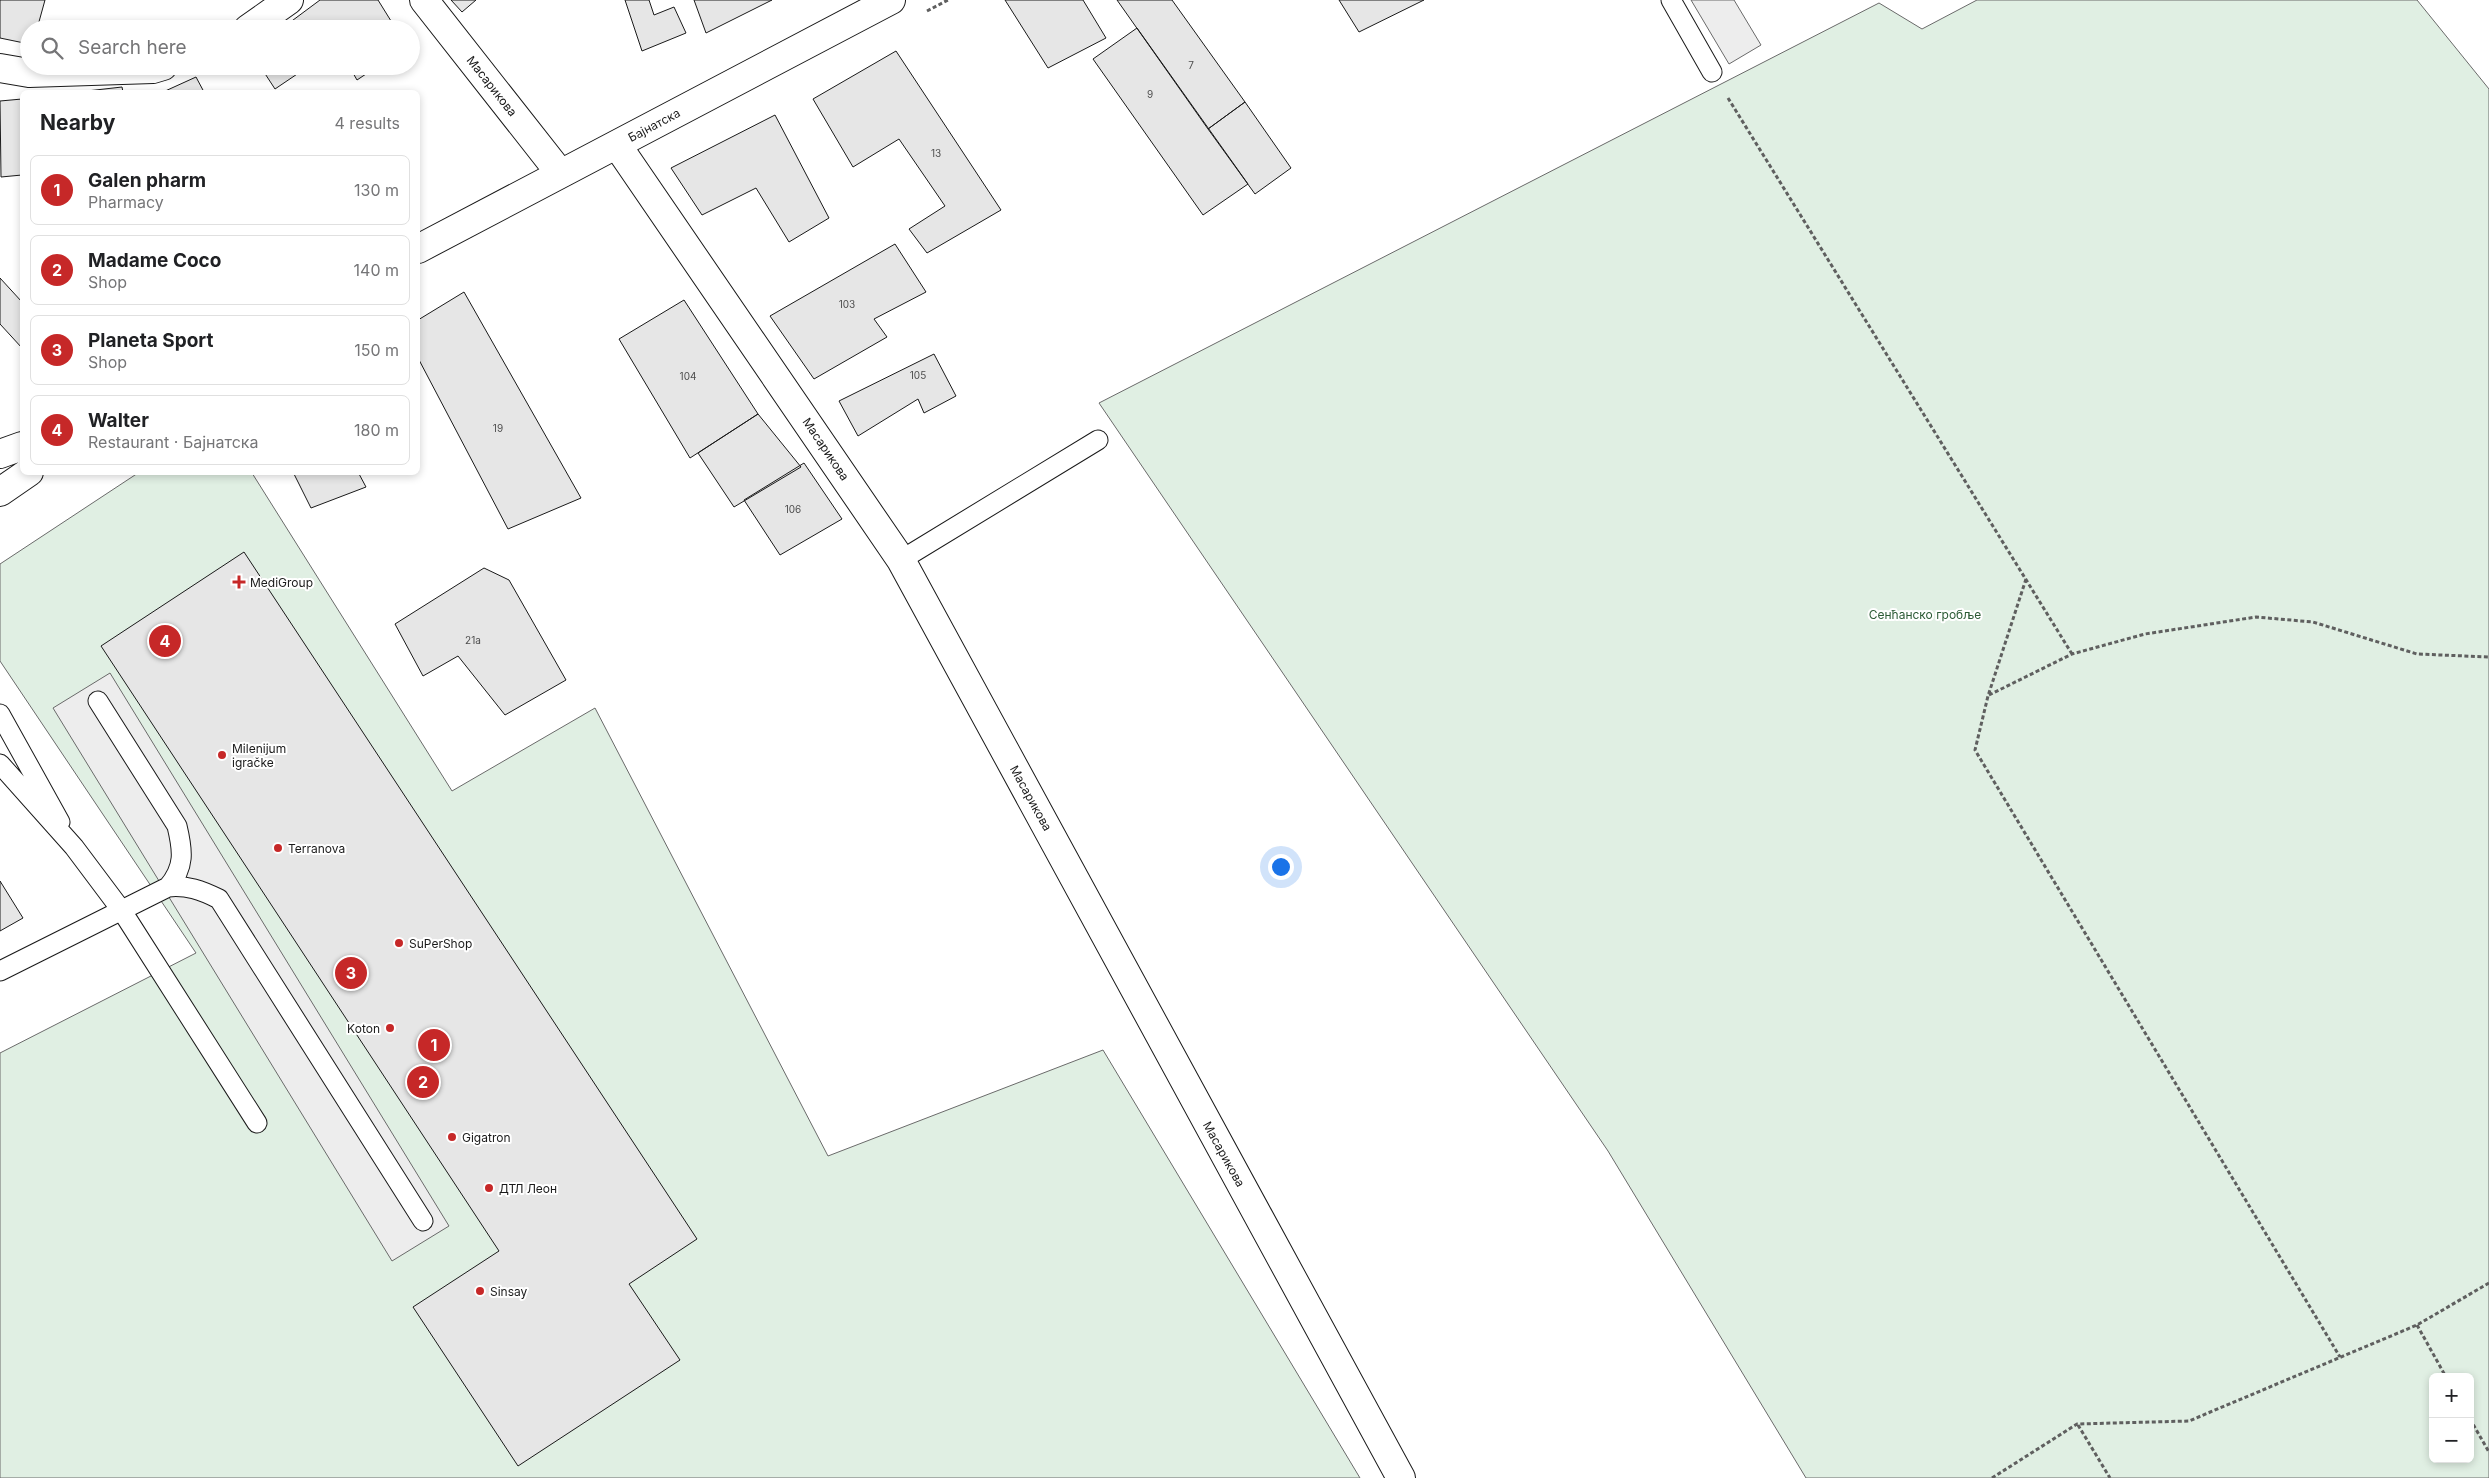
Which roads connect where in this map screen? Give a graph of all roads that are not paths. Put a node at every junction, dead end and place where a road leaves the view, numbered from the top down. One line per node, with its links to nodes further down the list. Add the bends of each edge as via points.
1 (289, 0): 5 (street)
2 (424, 0): 10 (street, Масарикова)
3 (891, 0): 9 (street, Бајнатска)
4 (1671, 0): 8 (lane)
5 (261, 20)
6 (0, 68): 7 (street)
7 (20, 71)
8 (1712, 72)
9 (617, 145): 10 (street, Бајнатска); 17 (street, Масарикова)
10 (560, 173): 11 (street, Бајнатска)
11 (420, 248)
12 (1098, 440): 17 (lane)
13 (20, 447): 14 (street)
14 (0, 454)
15 (25, 475): 16 (street)
16 (0, 492)
17 (901, 560): 27 (street, Масарикова)
18 (98, 701): 22 (lane, via 176,826 181,859 178,875)
19 (0, 714): 21 (lane)
20 (0, 764): 21 (lane)
21 (74, 847): 23 (lane)
22 (168, 887): 23 (lane); 26 (lane, via 184,886 219,899)
23 (122, 911): 24 (lane); 25 (lane)
24 (0, 971)
25 (257, 1123)
26 (423, 1220)
27 (1401, 1478)

